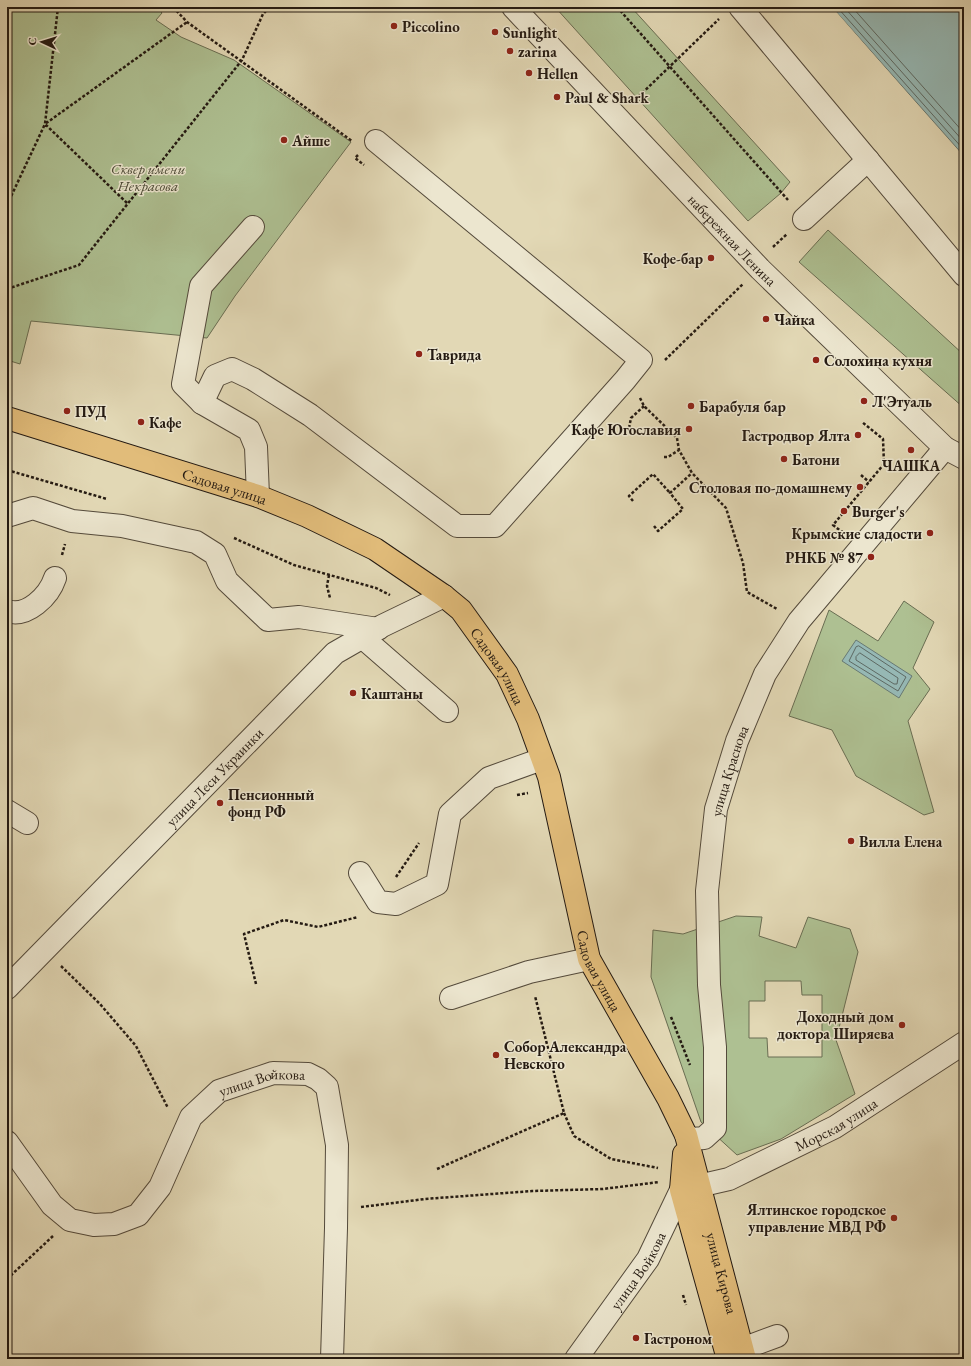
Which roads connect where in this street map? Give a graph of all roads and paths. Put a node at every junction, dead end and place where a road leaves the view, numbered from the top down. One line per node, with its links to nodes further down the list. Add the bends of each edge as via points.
1 (58, 7): 12 (path)
2 (173, 7): 8 (path)
3 (270, 7): 9 (path, via 263,14)
4 (514, 7): 11 (street, набережная Ленина)
5 (617, 7): 10 (path)
6 (740, 7): 14 (street)
7 (720, 17): 10 (path)
8 (187, 22): 9 (path); 12 (path)
9 (242, 60): 13 (path); 15 (path)
10 (670, 67): 11 (path); 17 (path)
11 (618, 118): 19 (street, набережная Ленина)
12 (45, 124): 15 (path); 16 (path)
13 (367, 143): 23 (street, via 641,360)
14 (868, 160): 17 (street); 20 (street)
15 (128, 203): 21 (path, via 79,265)
16 (7, 205)
17 (804, 219): 19 (path, via 764,256)
18 (253, 227): 24 (street, via 201,286 183,384)
19 (760, 269): 22 (path); 29 (street, набережная Ленина)
20 (964, 275)
21 (7, 289)
22 (663, 362)
23 (625, 380): 24 (street, via 495,526 457,526 310,414 232,369 214,376); 25 (path, via 636,388)
24 (202, 403): 37 (street, via 249,430 256,447)
25 (644, 406): 28 (path, via 631,418); 30 (path, via 677,438)
26 (7, 418): 37 (main road, Садовая улица)
27 (862, 422): 35 (path, via 883,439 884,464)
28 (629, 428)
29 (945, 448): 32 (street, набережная Ленина); 46 (street, улица Краснова)
30 (679, 450): 31 (path); 33 (path)
31 (664, 457)
32 (964, 458)
33 (692, 473): 36 (path); 46 (path, via 726,508 743,563 746,592)
34 (861, 475): 35 (path)
35 (869, 482): 41 (path)
36 (670, 493): 38 (path, via 653,474 629,496); 42 (path, via 684,509 658,531)
37 (258, 496): 44 (main road, Садовая улица, via 307,516 375,549)
38 (633, 501)
39 (7, 516): 40 (street, via 33,508)
40 (72, 521): 43 (path); 47 (street, via 122,526 196,542 215,554 227,581 268,620 299,617)
41 (833, 525)
42 (654, 526)
43 (55, 578): 45 (street, via 52,588 32,608)
44 (444, 596): 47 (street, улица Леси Украинки); 49 (main road, Садовая улица, via 461,610 507,674 528,719)
45 (7, 612)
46 (799, 621): 66 (street, улица Краснова, via 765,674 736,741 716,809 707,891 709,985 715,1047 715,1128 704,1138 692,1139)
47 (370, 633): 48 (street); 57 (street, улица Леси Украинки, via 335,653)
48 (447, 711)
49 (542, 759): 56 (street, via 489,778 450,814 437,884 396,904); 58 (main road, Садовая улица, via 549,777)
50 (534, 791): 51 (path)
51 (510, 797)
52 (7, 811): 53 (street)
53 (27, 823)
54 (420, 842): 56 (path)
55 (360, 873): 56 (street)
56 (371, 909): 60 (path, via 318,928 284,920 244,934)
57 (44, 950): 61 (street, улица Леси Украинки); 65 (path, via 100,1004 136,1046 171,1113)
58 (589, 959): 59 (street); 66 (main road, Садовая улица, via 668,1098)
59 (529, 972): 62 (street); 64 (path)
60 (256, 984)
61 (7, 988)
62 (451, 998)
63 (964, 1043): 70 (street, Морская улица, via 835,1127 729,1179)
64 (564, 1113): 68 (path); 69 (path, via 574,1136 611,1158)
65 (191, 1117): 71 (street, улица Войкова, via 219,1091 273,1073 308,1074 318,1079 327,1087 337,1145); 72 (street, улица Войкова, via 160,1187 138,1215 114,1224 94,1225)
66 (686, 1135): 70 (main road, Садовая улица)
67 (7, 1142): 72 (street, улица Войкова, via 52,1205)
68 (437, 1169)
69 (660, 1169)
70 (681, 1186): 71 (path, via 532,1191 425,1199); 75 (main road, улица Кирова); 77 (street, улица Войкова, via 648,1259)
71 (336, 1210): 76 (street, улица Войкова)
72 (70, 1220): 73 (path)
73 (7, 1279)
74 (777, 1336): 75 (street)
75 (738, 1356)
76 (332, 1359)
77 (576, 1359)

